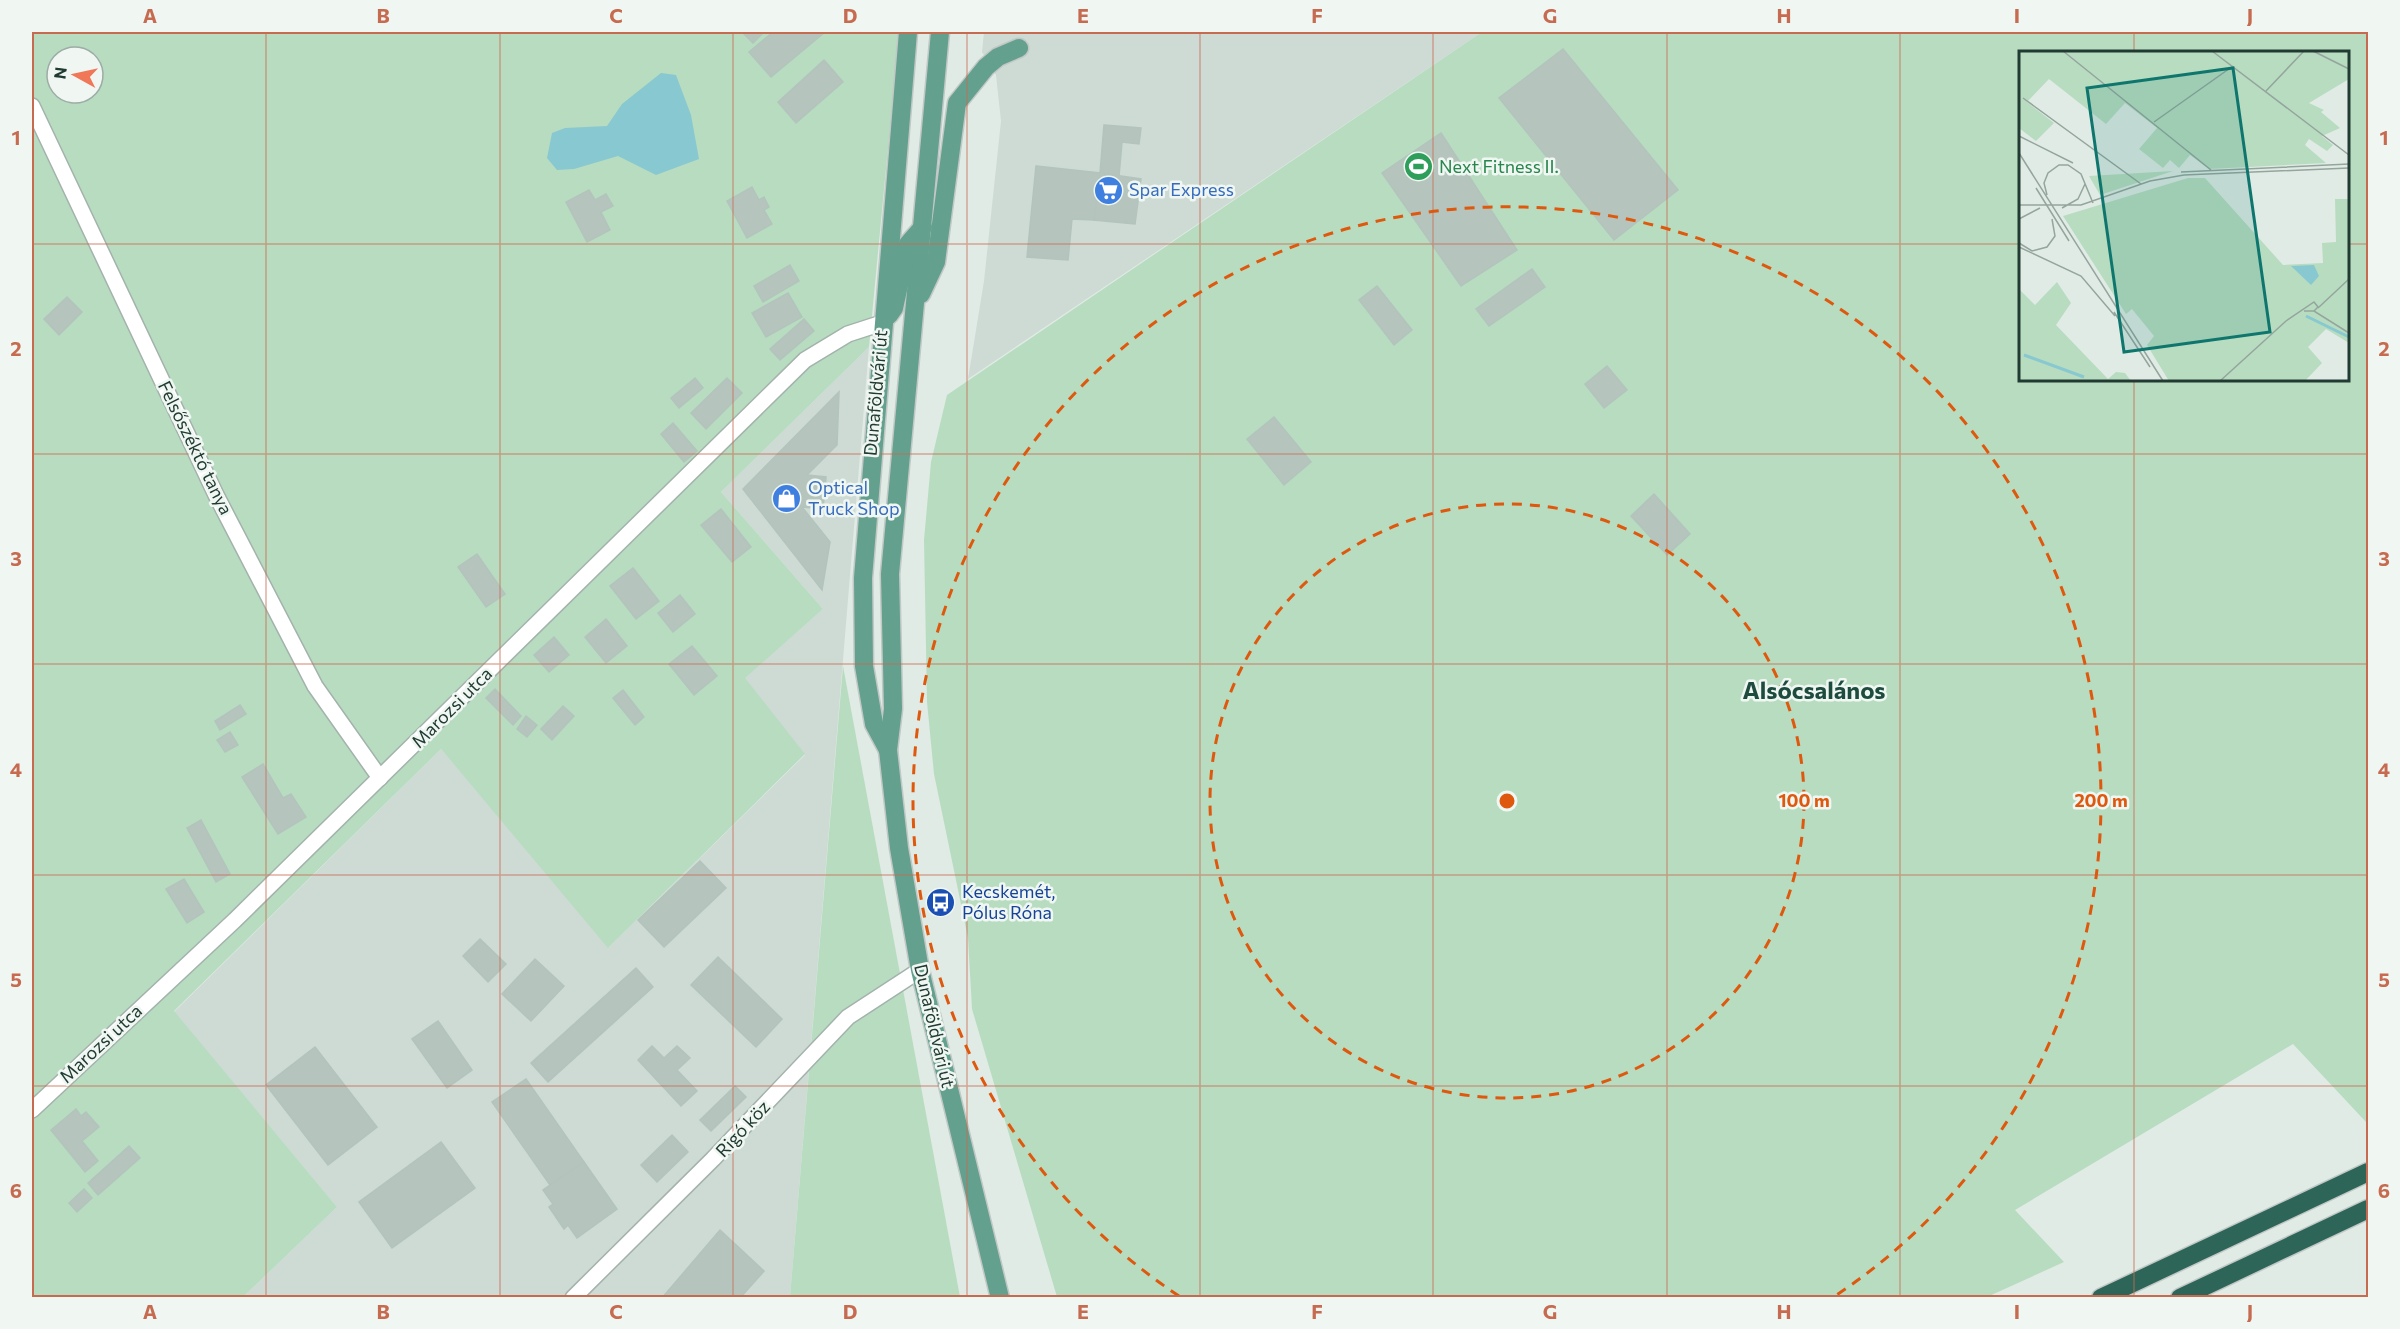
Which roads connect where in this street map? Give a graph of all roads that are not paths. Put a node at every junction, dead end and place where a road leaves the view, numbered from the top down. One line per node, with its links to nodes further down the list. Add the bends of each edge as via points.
1 (908, 32): 7 (main road, Dunaföldvári út)
2 (940, 32): 5 (main road, Dunaföldvári út)
3 (1019, 48): 6 (main road, via 986,67 957,103 936,262)
4 (32, 106): 9 (street, Felsőszéktó tanya, via 216,495 309,675)
5 (923, 227): 6 (main road, Dunaföldvári út); 7 (main road, via 908,244 894,308)
6 (915, 307): 8 (main road, Dunaföldvári út, via 890,574 893,709)
7 (882, 323): 8 (main road, Dunaföldvári út, via 866,519 863,614 864,666 874,724); 9 (street, Marozsi utca, via 848,334 805,360)
8 (888, 750): 10 (main road, Dunaföldvári út, via 899,848)
9 (380, 778): 11 (street, Marozsi utca)
10 (920, 970): 14 (street, Rigó köz, via 848,1017 713,1160); 15 (main road, Dunaföldvári út)
11 (32, 1110)
12 (2368, 1172): 16 (highway)
13 (2368, 1209): 17 (highway)
14 (573, 1298)
15 (1000, 1298)
16 (2101, 1298)
17 (2180, 1298)

